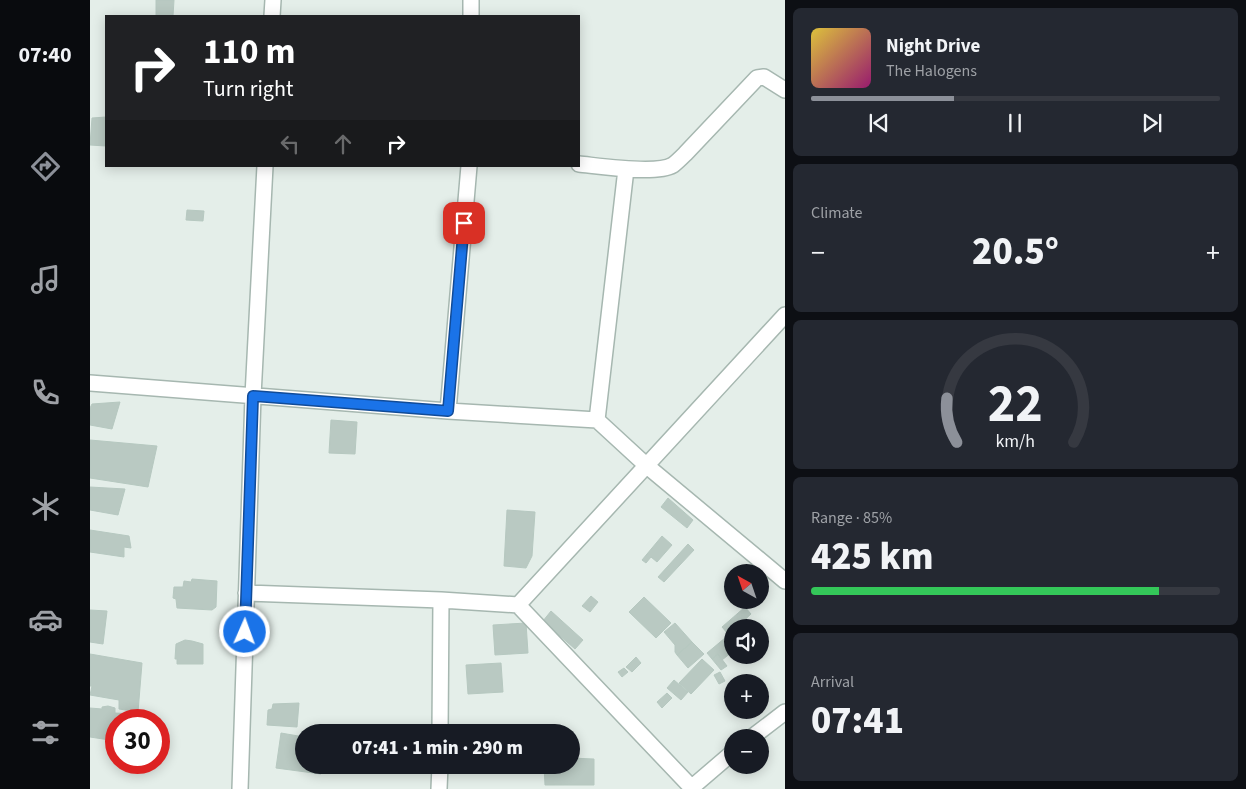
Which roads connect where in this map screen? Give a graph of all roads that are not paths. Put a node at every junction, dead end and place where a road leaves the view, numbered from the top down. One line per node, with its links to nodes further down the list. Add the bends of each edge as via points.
1 (273, 0): 3 (street)
2 (471, 0): 4 (street)
3 (272, 15)
4 (471, 15)
5 (785, 90): 9 (street, via 764,77 757,78 672,166 658,170)
6 (580, 164): 9 (street)
7 (265, 167): 12 (street)
8 (469, 167): 13 (street)
9 (626, 169): 14 (street)
10 (785, 315): 15 (street)
11 (90, 383): 12 (street)
12 (253, 396): 13 (street); 17 (street)
13 (448, 411): 14 (street)
14 (597, 420): 15 (street)
15 (646, 466): 16 (street); 19 (street)
16 (784, 582)
17 (246, 593): 18 (street); 26 (street)
18 (441, 600): 19 (street); 21 (street)
19 (518, 605): 25 (street)
20 (782, 716): 22 (street)
21 (440, 724)
22 (764, 729)
23 (724, 760): 25 (street)
24 (440, 774): 27 (street)
25 (691, 788)
26 (240, 789)
27 (439, 789)

